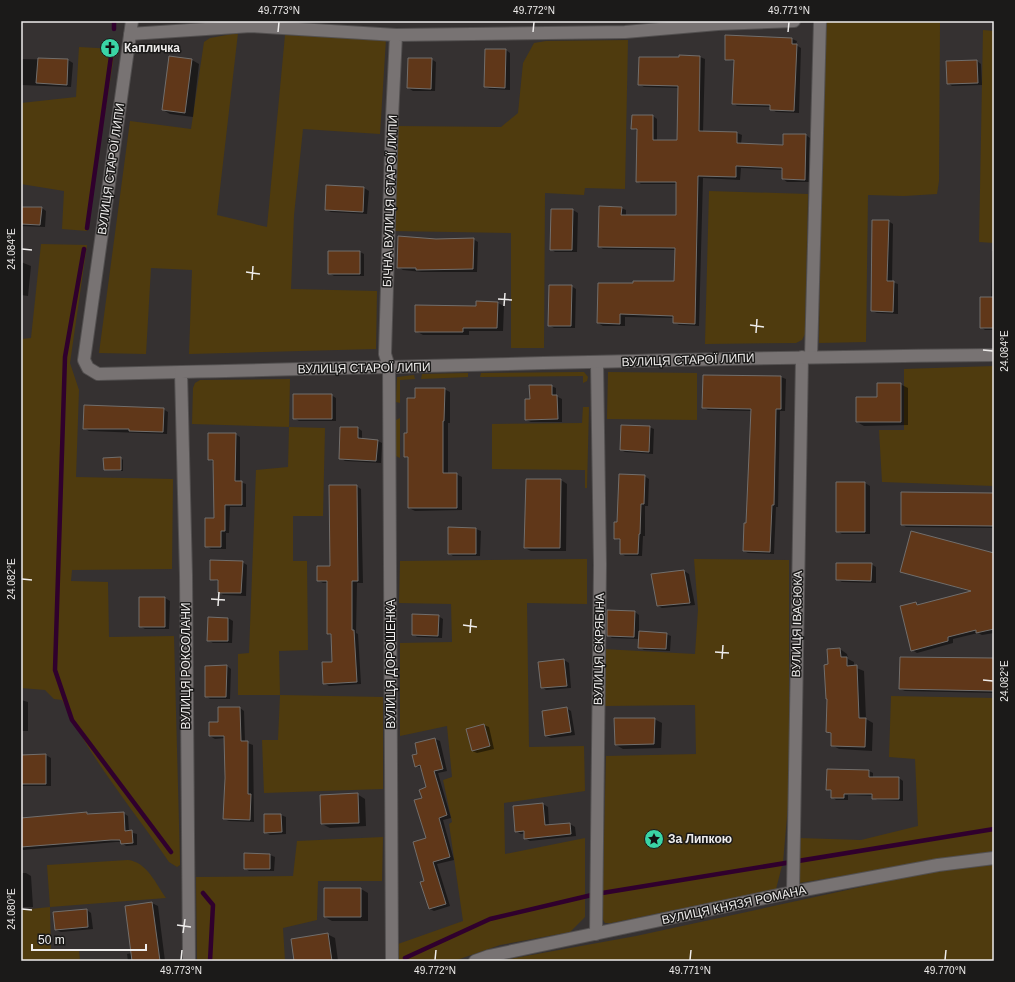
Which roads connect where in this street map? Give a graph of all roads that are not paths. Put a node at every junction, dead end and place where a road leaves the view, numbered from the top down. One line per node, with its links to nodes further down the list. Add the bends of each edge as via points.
1 (132, 21): 4 (street, ВУЛИЦЯ СТАРОЇ ЛИПИ)
2 (794, 21): 5 (street, via 625,32)
3 (820, 21): 7 (street, ВУЛИЦЯ ІВАСЮКА)
4 (130, 34): 5 (street, via 251,26); 10 (street, ВУЛИЦЯ СТАРОЇ ЛИПИ, via 84,360 88,368 98,374)
5 (396, 35): 9 (street, БІЧНА ВУЛИЦЯ СТАРОЇ ЛИПИ, via 385,354)
6 (994, 355): 7 (street, ВУЛИЦЯ СТАРОЇ ЛИПИ)
7 (807, 357): 8 (street, ВУЛИЦЯ СТАРОЇ ЛИПИ); 12 (street, ВУЛИЦЯ ІВАСЮКА)
8 (597, 363): 9 (street, ВУЛИЦЯ СТАРОЇ ЛИПИ); 13 (street, ВУЛИЦЯ СКРЯБІНА, via 600,565)
9 (389, 367): 10 (street, ВУЛИЦЯ СТАРОЇ ЛИПИ); 15 (street, ВУЛИЦЯ ДОРОШЕНКА)
10 (181, 372): 14 (street, ВУЛИЦЯ РОКСОЛАНИ, via 186,575)
11 (994, 858): 12 (street, ВУЛИЦЯ КНЯЗЯ РОМАНА, via 938,865)
12 (793, 892): 13 (street, ВУЛИЦЯ КНЯЗЯ РОМАНА)
13 (596, 934): 16 (street, ВУЛИЦЯ КНЯЗЯ РОМАНА)
14 (189, 961)
15 (392, 961)
16 (475, 961)

